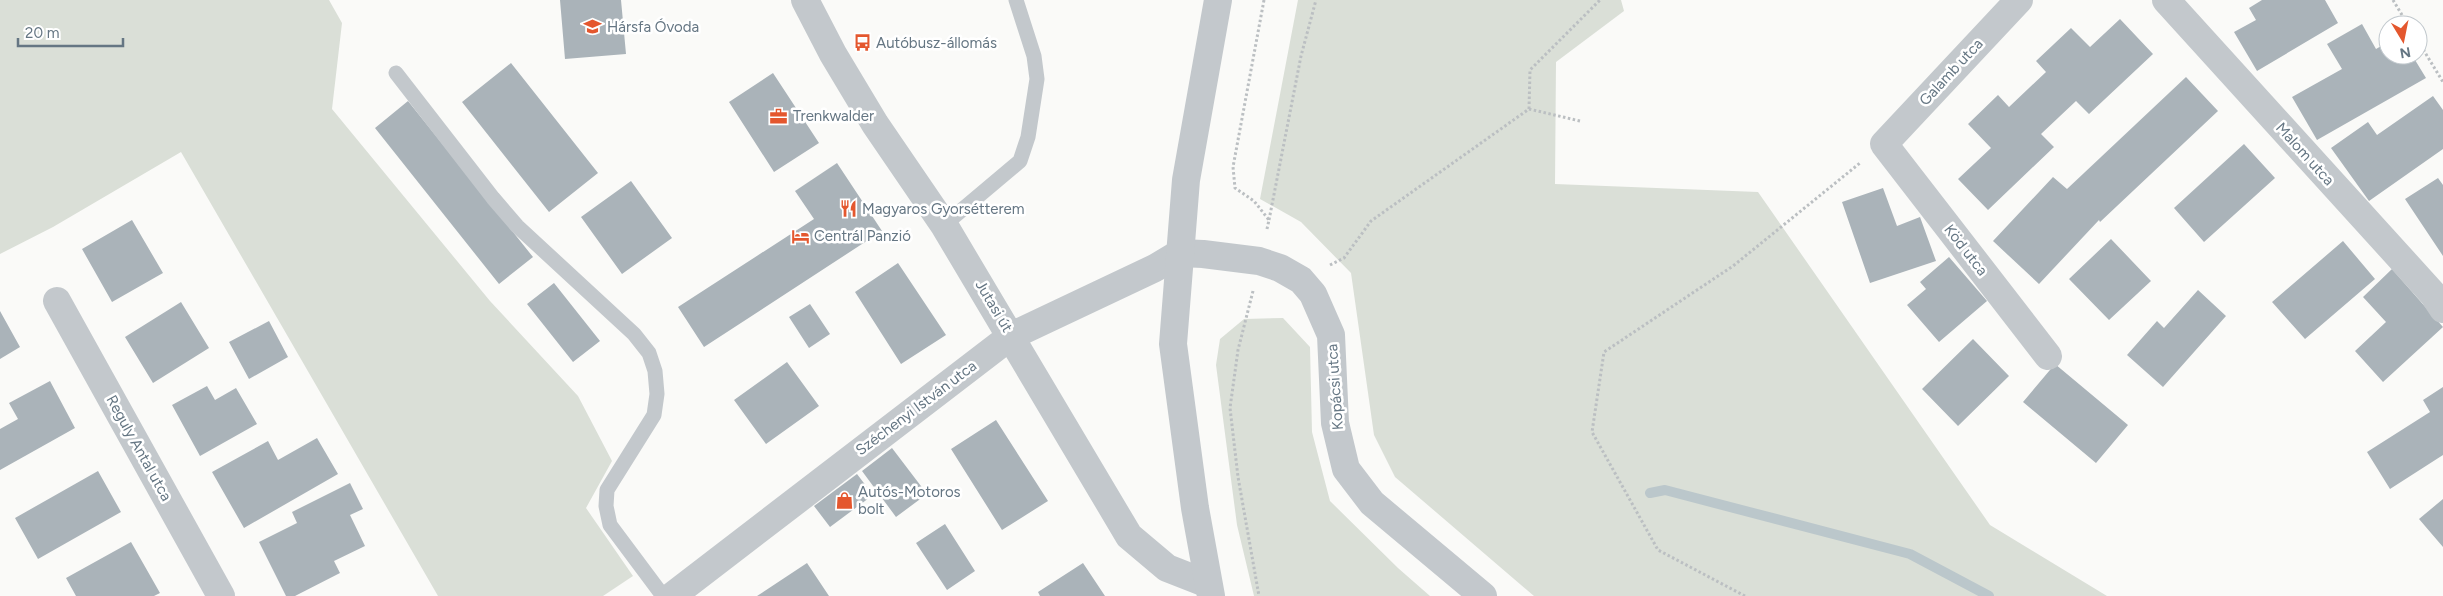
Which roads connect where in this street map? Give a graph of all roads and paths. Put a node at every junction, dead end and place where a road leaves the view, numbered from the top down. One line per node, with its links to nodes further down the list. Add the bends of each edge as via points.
1 (805, 0): 18 (street, Jutasi út, via 875,124)
2 (1016, 0): 18 (lane, via 1034,56 1037,79 1028,137 1020,161)
3 (1218, 0): 19 (street, Jutasi út, via 1186,180)
4 (1264, 0): 17 (path, via 1233,167 1234,188 1254,201)
5 (1316, 0): 17 (path, via 1301,56)
6 (1600, 0): 14 (path, via 1530,70)
7 (2019, 0): 16 (street, Galamb utca)
8 (2166, 0): 23 (street, Malom utca)
9 (2393, 0): 10 (path)
10 (2402, 15)
11 (2428, 57): 13 (path)
12 (396, 73): 28 (lane, via 517,226 634,334 649,353 657,394 654,415 607,490 606,506 610,525)
13 (2443, 82)
14 (1529, 108): 15 (path); 21 (path, via 1371,221 1344,258)
15 (1580, 121)
16 (1884, 144): 25 (street, Köd utca); 32 (path, via 1734,266 1604,352 1592,432 1658,550)
17 (1269, 220): 20 (path)
18 (944, 225): 24 (street, Jutasi út)
19 (1180, 253): 20 (street, Kopácsi utca); 24 (street, Széchenyi István utca); 26 (street, Jutasi út, via 1173,344)
20 (1259, 262): 21 (street, Kopácsi utca, via 1280,268); 30 (path, via 1238,350 1230,408 1238,477)
21 (1301, 280): 31 (street, Kopácsi utca, via 1312,294 1331,335 1334,423 1346,469 1372,503)
22 (57, 301): 27 (street, Reguly Antal utca)
23 (2440, 301)
24 (1011, 336): 26 (street, Jutasi út, via 1129,536 1167,568); 29 (street, Széchenyi István utca)
25 (2048, 356)
26 (1209, 590)
27 (221, 596)
28 (663, 596)
29 (672, 596)
30 (1259, 596)
31 (1483, 596)
32 (1745, 596)

